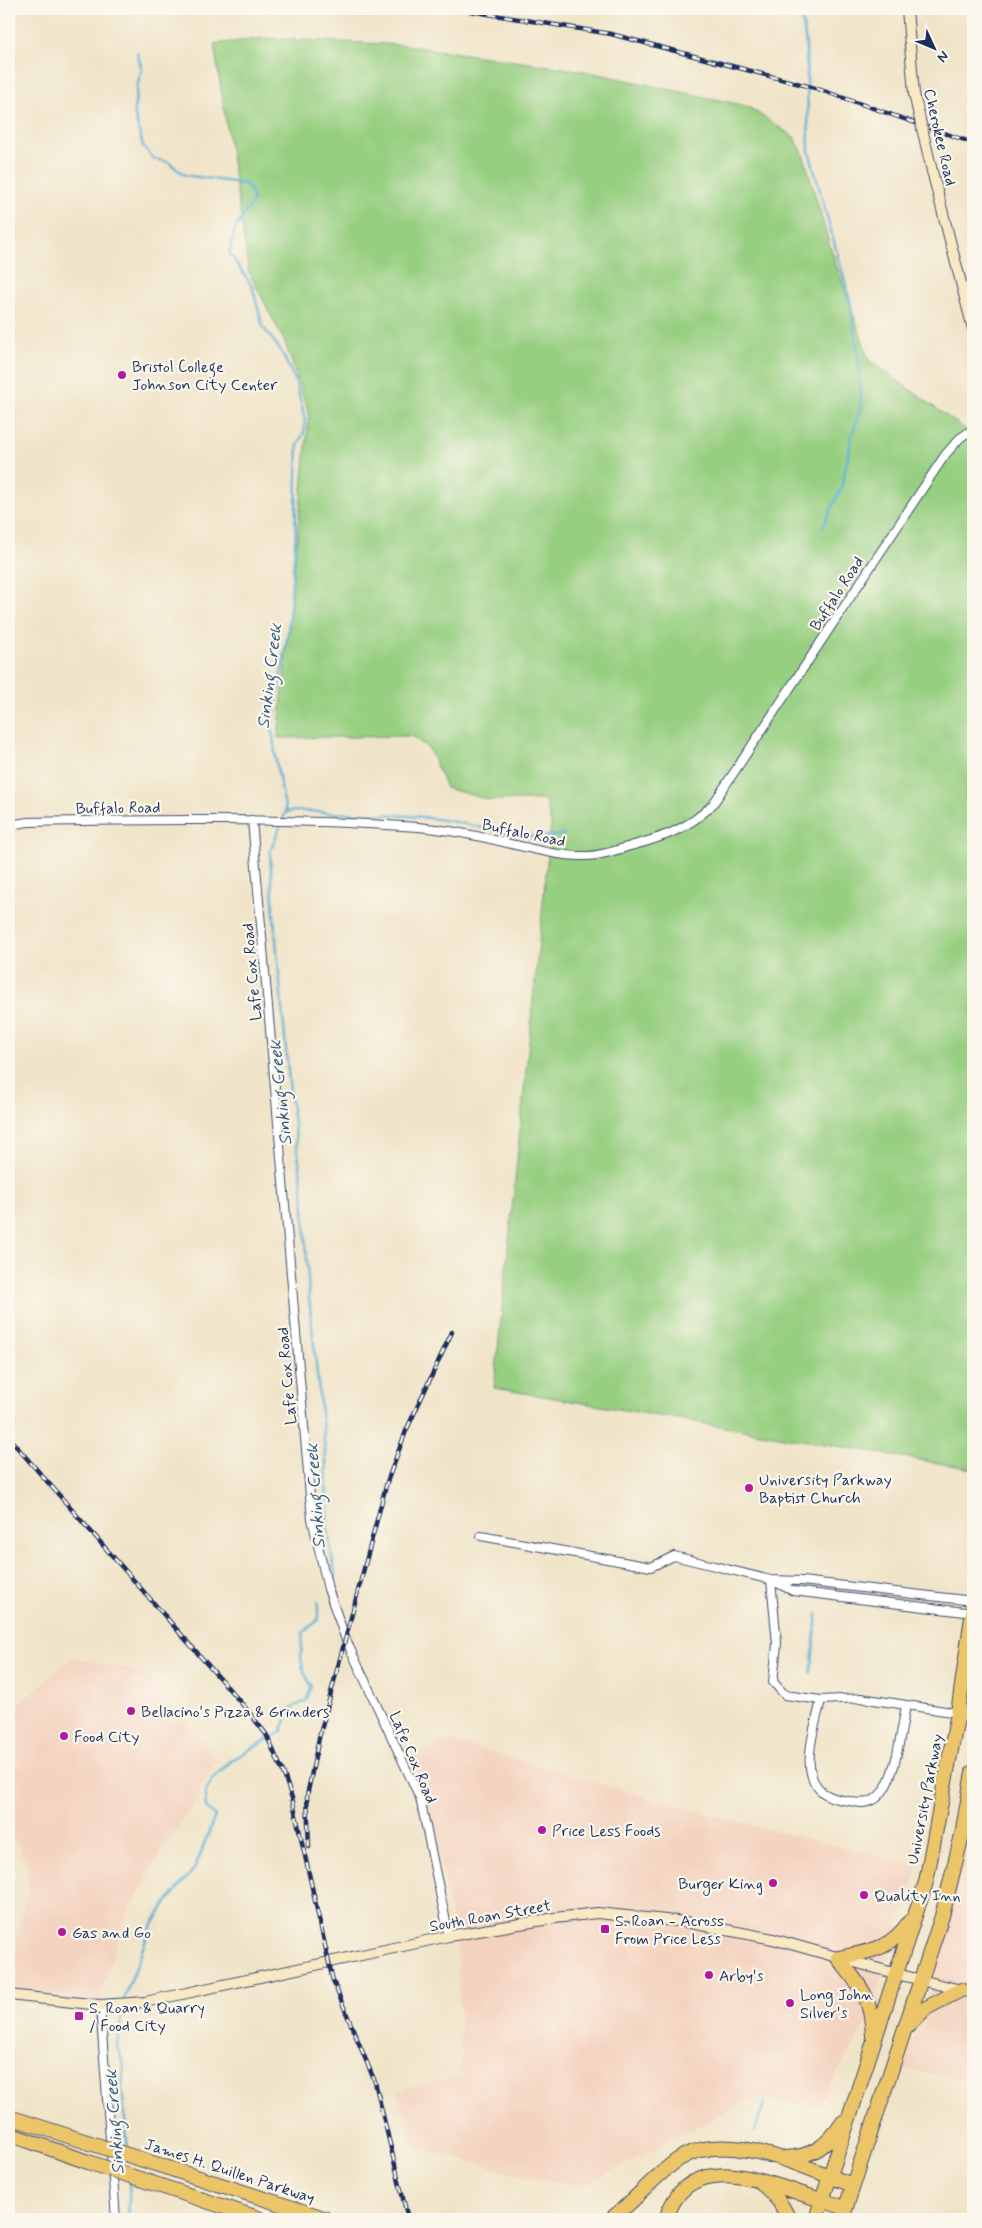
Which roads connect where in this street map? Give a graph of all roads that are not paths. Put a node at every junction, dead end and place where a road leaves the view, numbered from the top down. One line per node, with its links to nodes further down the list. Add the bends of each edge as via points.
1 (907, 9): 2 (main road, Cherokee Road, bridge, via 914,94)
2 (973, 328)
3 (973, 429): 4 (street, Buffalo Road, via 945,455 713,804 674,833 588,856 563,856 420,827)
4 (252, 820): 5 (street, Buffalo Road, via 68,821); 16 (street, Lafe Cox Road, via 312,1519 328,1589 346,1640 420,1798)
5 (9, 825)
6 (481, 1536): 7 (street, via 650,1567 674,1556)
7 (771, 1580): 8 (street); 9 (street, via 792,1591); 10 (street, via 777,1644 773,1682 785,1695)
8 (973, 1601)
9 (973, 1611): 12 (highway, University Parkway)
10 (821, 1700): 11 (street, via 861,1698); 11 (street, via 809,1758 811,1778 830,1797 856,1803 871,1802 882,1792 890,1777)
11 (906, 1706): 12 (street)
12 (958, 1713): 13 (highway); 15 (highway, University Parkway, via 934,1848)
13 (973, 1716)
14 (973, 1772): 19 (highway, via 951,1883)
15 (917, 1911): 17 (highway, via 899,1936 884,1947); 18 (highway, University Parkway)
16 (450, 1936): 17 (main road, South Roan Street, via 597,1913 686,1922 773,1939); 22 (main road, South Roan Street, via 145,2002)
17 (838, 1958): 18 (main road, South Roan Street); 24 (highway, via 868,1999)
18 (897, 1974): 19 (main road, South Roan Street); 24 (highway, University Parkway)
19 (921, 1980): 20 (main road, South Roan Street); 23 (highway)
20 (967, 1991): 23 (highway, via 926,2008)
21 (9, 1995): 22 (main road, South Roan Street)
22 (100, 2005): 34 (street)
23 (903, 2032): 31 (highway)
24 (873, 2044): 25 (highway, University Parkway)
25 (853, 2106): 28 (highway, via 832,2139 822,2148 798,2158); 29 (highway, University Parkway)
26 (9, 2117): 36 (highway, James H. Quillen Parkway, bridge)
27 (9, 2134): 35 (highway, bridge)
28 (775, 2158): 29 (highway); 37 (highway, via 735,2147 720,2146 698,2151 672,2165)
29 (830, 2177): 31 (highway); 32 (highway, University Parkway)
30 (758, 2180): 32 (highway); 38 (highway, via 727,2174 702,2179 682,2191); 39 (highway, via 779,2201)
31 (853, 2185): 33 (highway)
32 (822, 2200): 33 (highway); 40 (highway, University Parkway)
33 (843, 2213)
34 (116, 2219)
35 (261, 2219)
36 (326, 2219)
37 (611, 2219)
38 (666, 2219)
39 (789, 2219)
40 (816, 2219)

